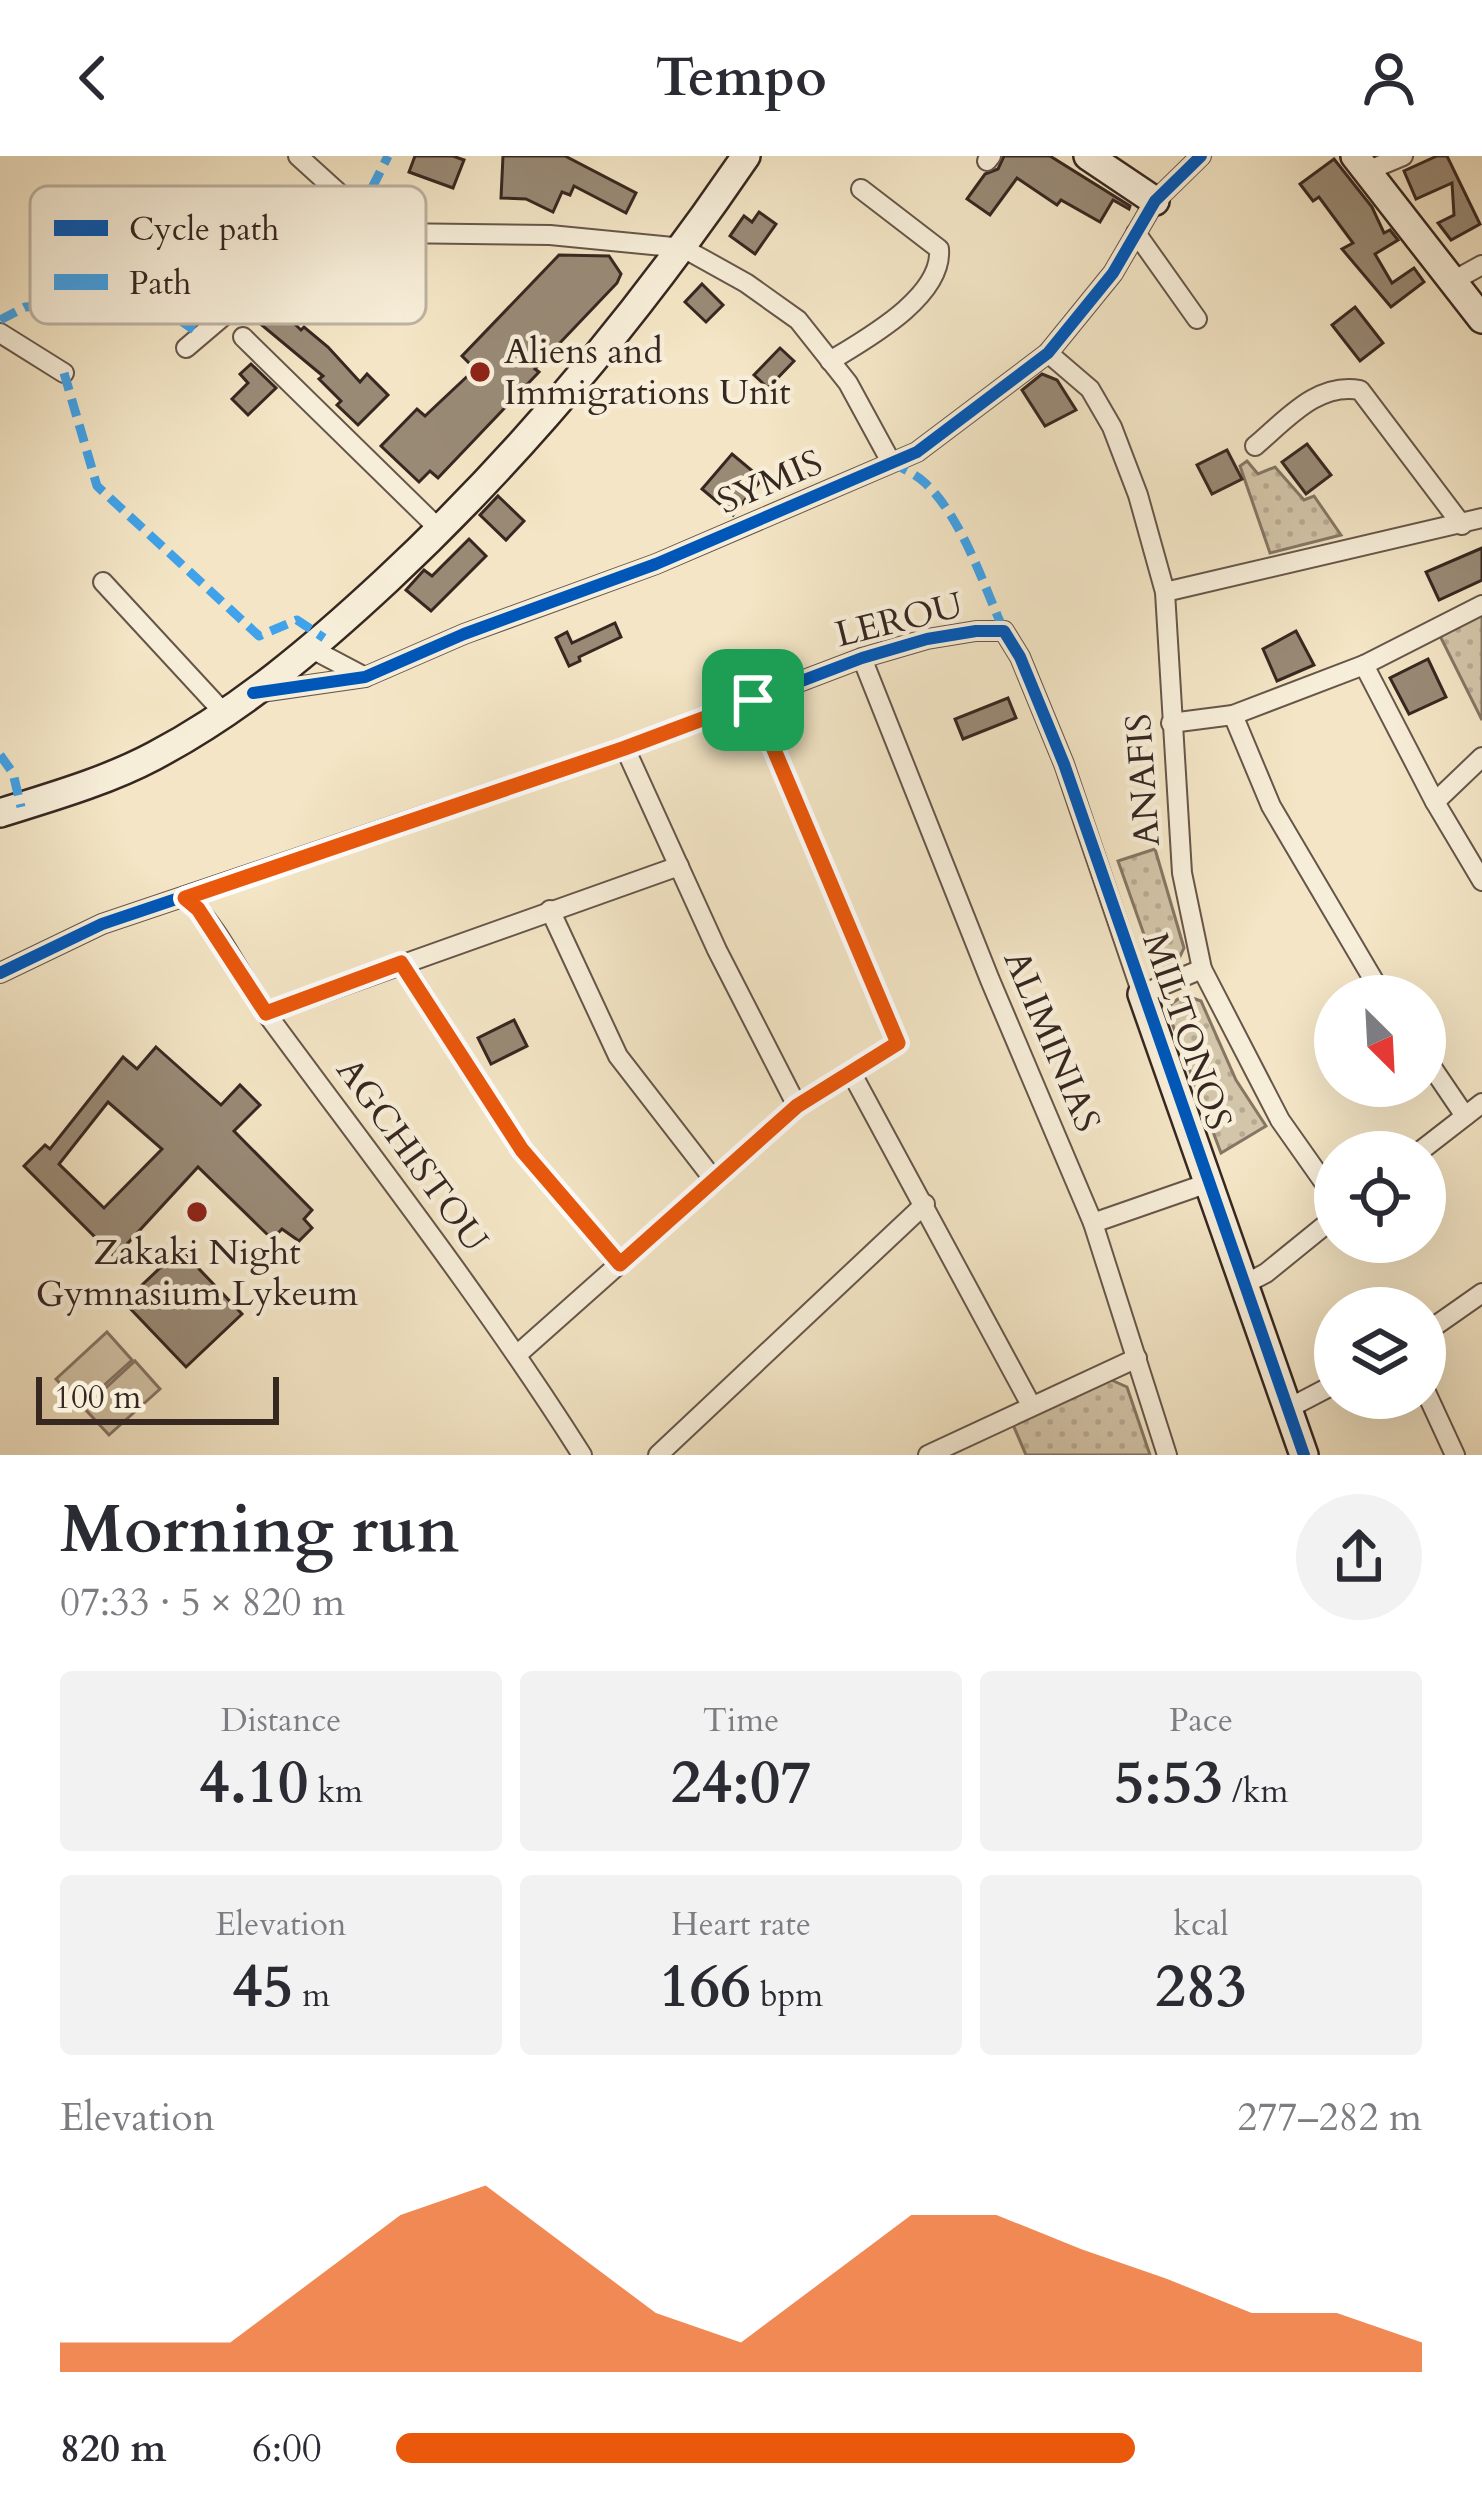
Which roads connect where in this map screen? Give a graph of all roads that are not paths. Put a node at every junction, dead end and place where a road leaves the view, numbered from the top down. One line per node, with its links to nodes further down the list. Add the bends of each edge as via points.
1 (298, 156): 7 (street)
2 (746, 156): 12 (main road)
3 (1088, 156): 9 (main road)
4 (1201, 156): 9 (street, SYMIS)
5 (1403, 156): 6 (street)
6 (1361, 163): 14 (main road)
7 (331, 186)
8 (861, 188): 22 (street, via 939,249 939,269 907,308)
9 (1155, 201): 11 (street, SYMIS)
10 (426, 233): 12 (street)
11 (1136, 233): 15 (street); 21 (street, SYMIS)
12 (683, 248): 22 (street, via 798,320); 28 (main road, via 529,436)
13 (1482, 266): 14 (street)
14 (1453, 281): 16 (main road)
15 (1197, 319)
16 (1482, 319)
17 (214, 324): 20 (street)
18 (0, 333): 23 (street)
19 (243, 337): 28 (street)
20 (186, 348)
21 (1048, 352): 25 (street, SYMIS, via 932,441); 30 (street, ANAFIS, via 1090,389 1112,427)
22 (830, 361): 25 (street)
23 (64, 374)
24 (1255, 446): 27 (street, via 1315,396 1360,390)
25 (891, 462): 36 (street, SYMIS)
26 (1482, 518): 27 (street)
27 (1462, 525): 30 (street)
28 (440, 530): 33 (main road)
29 (103, 582): 39 (street)
30 (1165, 592): 41 (street, ANAFIS)
31 (1482, 605): 35 (street)
32 (1004, 631): 34 (street, LEROU, via 927,639); 54 (street, MILTONOS, via 1064,764)
33 (312, 649): 36 (street); 37 (main road)
34 (862, 658): 38 (street, LEROU); 66 (street, ALIMINIAS)
35 (1364, 665): 40 (street); 44 (street)
36 (365, 677): 37 (street, SYMIS)
37 (253, 693): 39 (main road)
38 (753, 700): 42 (street, LEROU); 56 (street, via 898,1043)
39 (224, 713): 45 (main road, via 152,757)
40 (1233, 715): 41 (street); 53 (street, via 1271,806)
41 (1172, 723): 51 (street, ANAFIS, via 1182,873)
42 (625, 748): 46 (street); 48 (street, LEROU)
43 (1482, 757): 44 (street)
44 (1435, 802): 47 (street)
45 (0, 813)
46 (679, 866): 49 (street); 59 (street)
47 (1482, 881)
48 (185, 898): 52 (street, LEROU, via 103,924); 55 (street, AGCHISTOU)
49 (550, 910): 50 (street); 63 (street, via 618,1056)
50 (401, 963): 55 (street); 68 (street, via 522,1150)
51 (1202, 969): 54 (street); 62 (street, ANAFIS, via 1280,1120)
52 (0, 973)
53 (1371, 975)
54 (1142, 994): 64 (main road, MILTONOS)
55 (266, 1013): 72 (street, AGCHISTOU)
56 (851, 1072): 59 (street); 65 (street)
57 (1446, 1087): 60 (street)
58 (1482, 1103): 60 (street)
59 (797, 1106): 63 (street)
60 (1466, 1116): 61 (street)
61 (1446, 1131)
62 (1314, 1168)
63 (714, 1180): 68 (street)
64 (1208, 1183): 66 (street); 69 (main road, MILTONOS)
65 (925, 1204): 75 (street); 79 (street)
66 (1093, 1223): 73 (street, ALIMINIAS)
67 (1314, 1234): 69 (street)
68 (620, 1264): 72 (street)
69 (1245, 1284): 76 (main road, MILTONOS)
70 (1482, 1293): 71 (street)
71 (1446, 1318)
72 (518, 1354): 78 (street, AGCHISTOU)
73 (1137, 1358): 75 (street); 81 (street, ALIMINIAS)
74 (1314, 1395): 76 (street)
75 (1031, 1405): 80 (street)
76 (1289, 1408): 82 (main road, MILTONOS)
77 (1438, 1419): 83 (street)
78 (582, 1455)
79 (658, 1455)
80 (928, 1455)
81 (1167, 1455)
82 (1304, 1455)
83 (1455, 1455)

